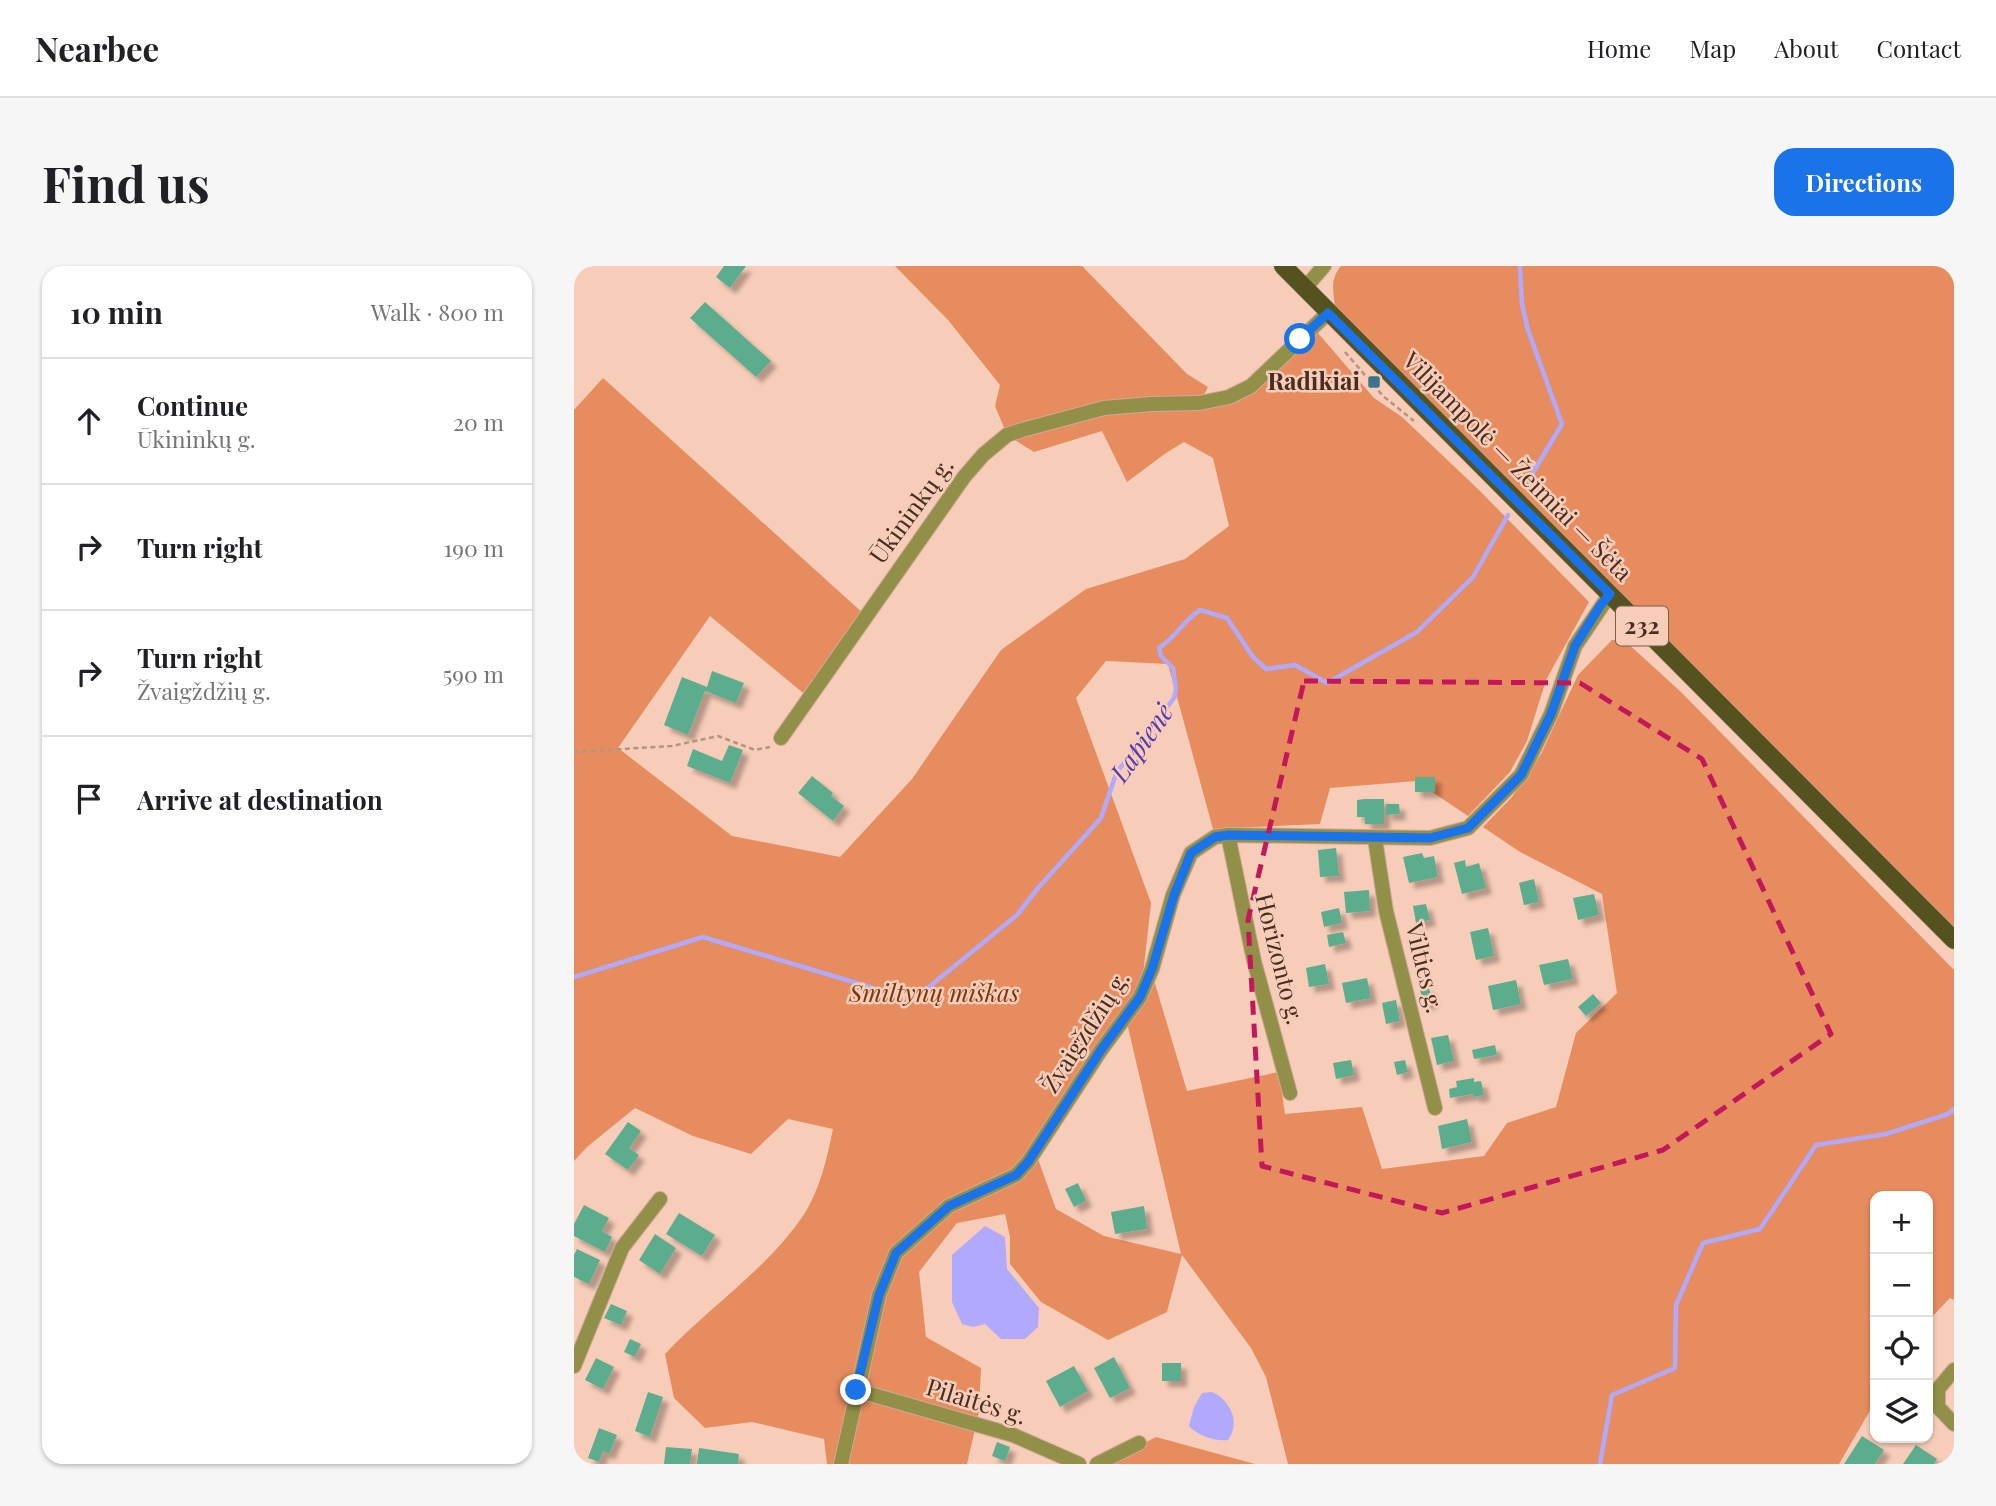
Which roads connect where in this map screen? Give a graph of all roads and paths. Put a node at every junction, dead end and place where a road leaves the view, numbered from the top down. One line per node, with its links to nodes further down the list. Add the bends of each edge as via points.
1 (1283, 266): 3 (main road, Vilijampolė — Žeimiai — Šėta / 232)
2 (1324, 266): 3 (street)
3 (1305, 288): 4 (main road, Vilijampolė — Žeimiai — Šėta / 232)
4 (1328, 313): 5 (main road, Vilijampolė — Žeimiai — Šėta / 232); 6 (street, Ūkininkų g., via 1251,386 1229,397 1104,408 1007,435 964,477)
5 (1610, 594): 9 (street, Žvaigždžių g., via 1575,646 1551,714 1521,775 1468,828 1430,838); 10 (main road, Vilijampolė — Žeimiai — Šėta / 232)
6 (781, 738): 7 (path, via 771,747 755,750 718,736 672,746)
7 (574, 751)
8 (1228, 835): 9 (street, Žvaigždžių g.); 11 (street, Horizonto g., via 1254,961); 16 (street, Žvaigždžių g., via 1215,837 1191,853 1140,997 1028,1162 1016,1175 949,1206 896,1253 879,1295)
9 (1376, 839): 12 (street, Vilties g., via 1386,912)
10 (1954, 940)
11 (1290, 1093)
12 (1435, 1108)
13 (660, 1199): 14 (street, via 622,1248)
14 (574, 1366)
15 (1954, 1370): 17 (street, via 1938,1389 1938,1407)
16 (856, 1390): 19 (street, Žvaigždžių g.); 20 (street, Pilaitės g., via 1013,1435)
17 (1954, 1424)
18 (1139, 1443): 21 (street)
19 (841, 1464)
20 (1079, 1464)
21 (1097, 1464)

